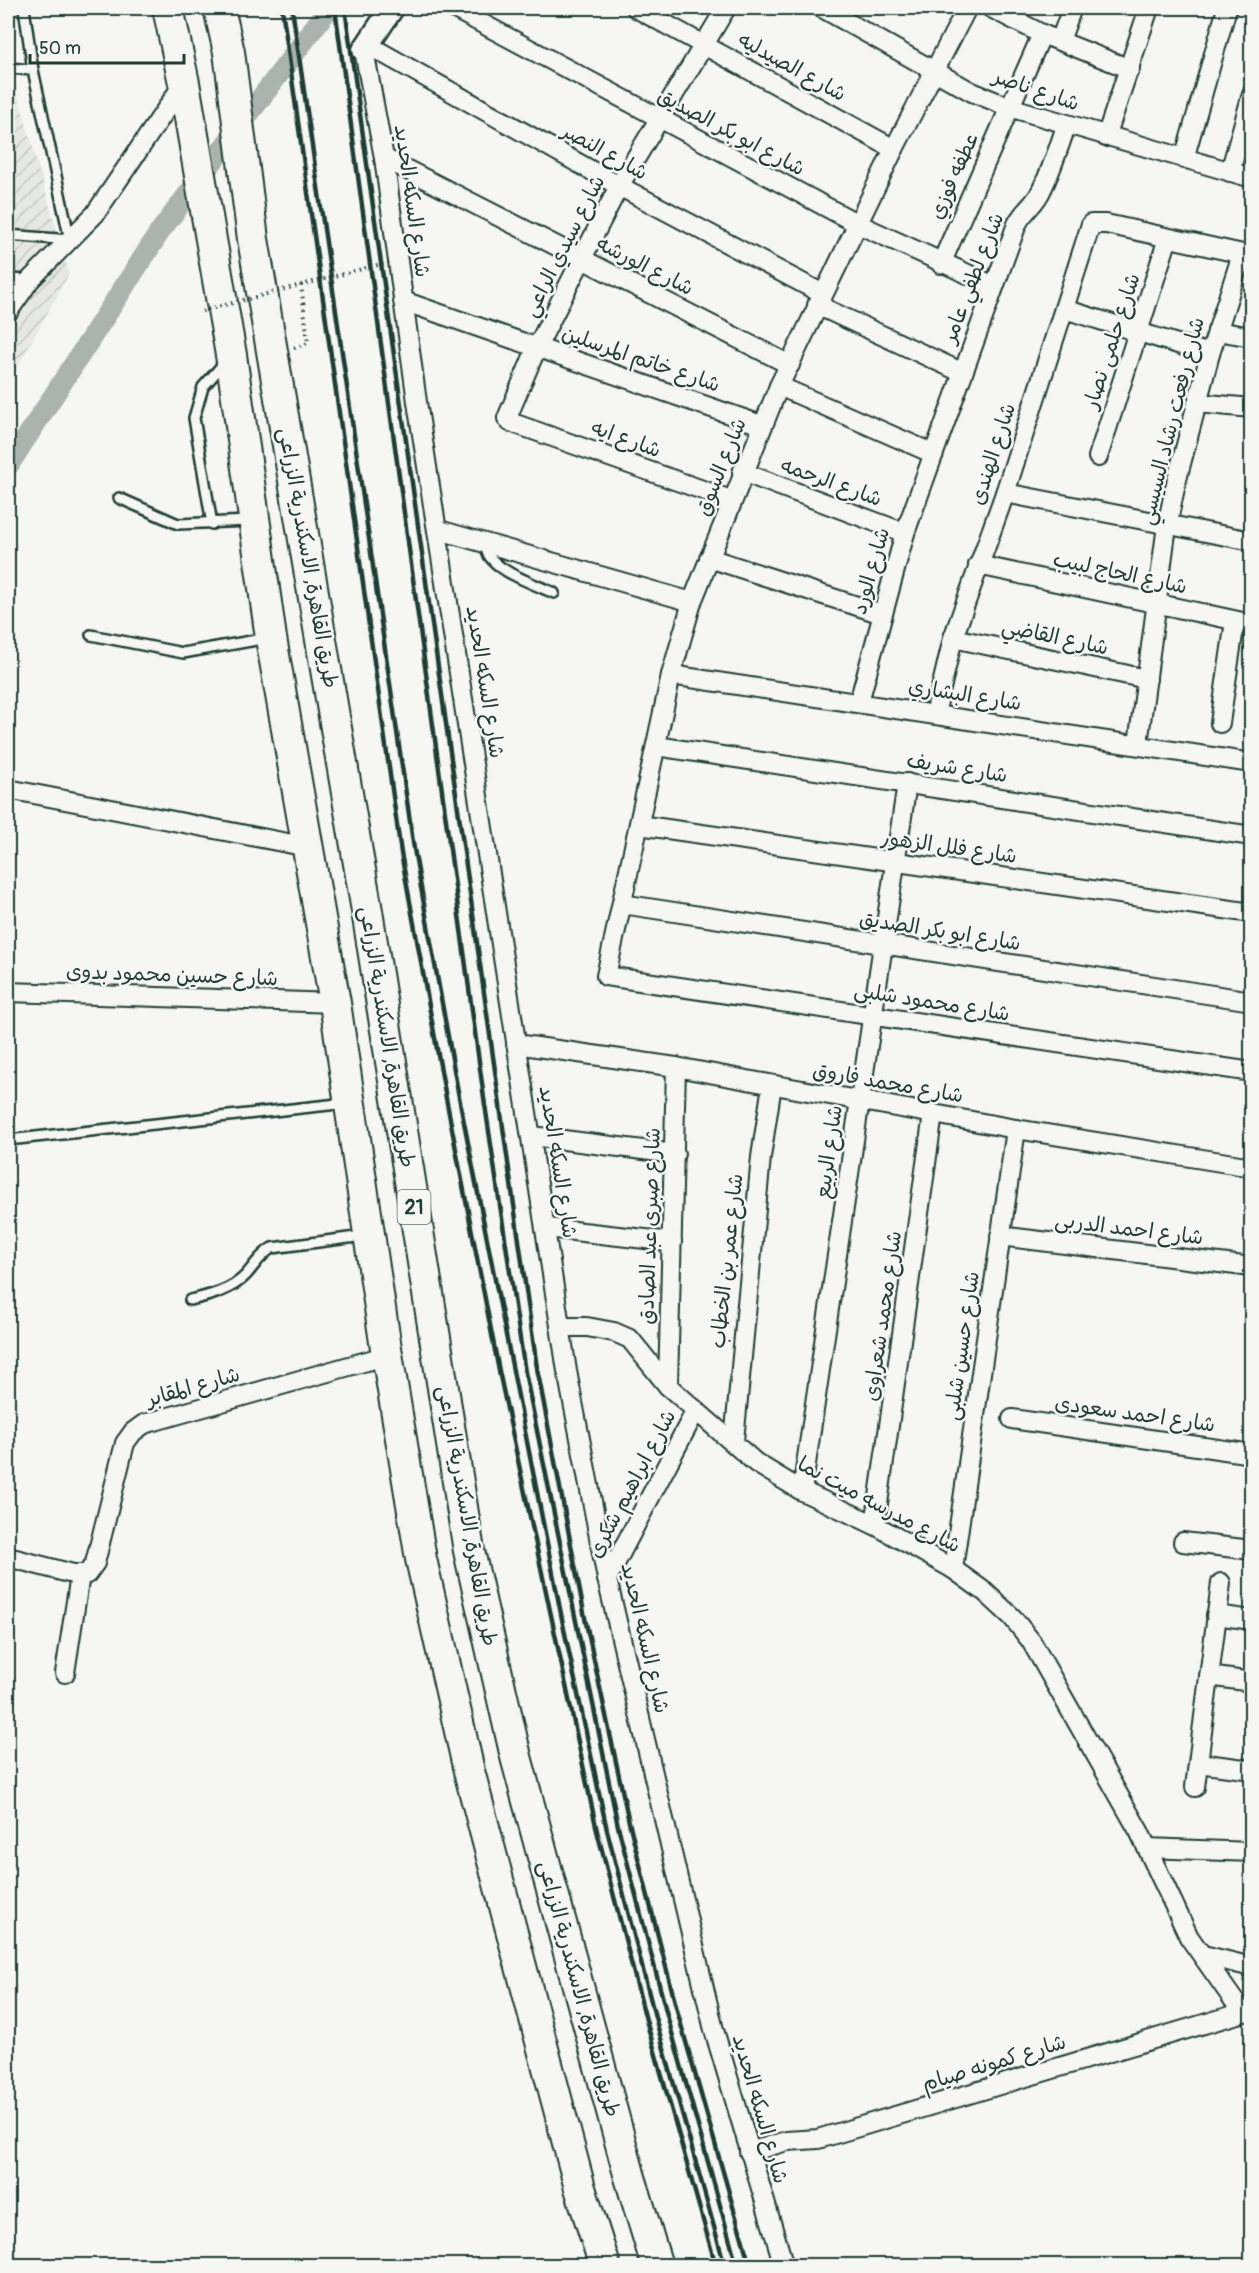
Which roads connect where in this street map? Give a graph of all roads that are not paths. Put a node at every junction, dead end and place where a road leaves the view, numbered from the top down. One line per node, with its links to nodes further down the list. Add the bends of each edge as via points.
1 (24, 8): 20 (lane)
2 (168, 8): 22 (highway, 21)
3 (219, 8): 155 (highway, طريق القاهرة, الاسكندرية الزراعى / 21, via 229,52 253,239 367,911 468,1551 516,1757)
4 (392, 8): 17 (street)
5 (453, 8): 25 (street, شارع ابو بكر الصديق)
6 (636, 8): 16 (street, شارع الصيدليه)
7 (726, 8): 16 (street, شارع سيدي الراعي)
8 (822, 8): 21 (street, شارع ناصر)
9 (967, 8): 21 (street, شارع السوق)
10 (992, 8): 14 (street)
11 (1072, 8): 15 (street)
12 (1149, 8): 19 (street)
13 (1227, 8): 30 (street)
14 (1042, 34): 15 (street); 24 (street, عطفه فوزي)
15 (1060, 41): 19 (street)
16 (704, 44): 25 (street, شارع سيدي الراعي); 28 (street, شارع الصيدليه)
17 (366, 47): 29 (street, شارع السكه الحديد); 33 (street, شارع النصر)
18 (8, 68): 20 (lane)
19 (1130, 69): 27 (street)
20 (33, 70): 37 (lane)
21 (934, 70): 24 (street, شارع ناصر); 28 (street, شارع السوق)
22 (184, 82): 37 (street, via 95,214); 53 (highway, 21)
23 (1251, 94): 31 (street)
24 (1009, 107): 26 (street, شارع ناصر); 40 (street, عطفه فوزي)
25 (659, 120): 33 (street, شارع سيدي الراعي); 34 (street, شارع ابو بكر الصديق)
26 (1066, 126): 27 (street, شارع ناصر); 43 (street, شارع لطفي عامر, via 1042,190 1017,224)
27 (1106, 137): 30 (street, شارع ناصر)
28 (894, 149): 34 (street, شارع السوق)
29 (384, 158): 39 (street, شارع الورشه); 45 (street, شارع السكه الحديد)
30 (1184, 159): 31 (street, شارع ناصر)
31 (1230, 172): 32 (street, شارع ناصر)
32 (1251, 178)
33 (619, 186): 39 (street, شارع سيدي الراعي); 44 (street, شارع النصر)
34 (858, 224): 40 (street, شارع ابو بكر الصديق); 44 (street, شارع السوق)
35 (8, 235): 37 (lane)
36 (1168, 238): 38 (street); 46 (street, شارع الهندى, via 1091,224); 49 (street, شارع حلمى نصار)
37 (70, 240): 42 (street)
38 (1247, 255): 48 (street, شارع رفعت رشاد السيسي)
39 (582, 259): 51 (street, شارع سيدي الراعي); 54 (street, شارع الورشه)
40 (941, 264): 43 (street, شارع ابو بكر الصديق)
41 (8, 279): 42 (lane)
42 (30, 280): 47 (street)
43 (994, 286): 55 (street, شارع لطفي عامر)
44 (820, 300): 54 (street, شارع السوق); 55 (street, شارع النصر)
45 (403, 301): 51 (street, شارع خاتم المرسلين); 70 (street, شارع السكه الحديد)
46 (1064, 309): 49 (street); 64 (street, شارع الهندى)
47 (8, 312)
48 (1217, 331): 50 (street); 52 (street, شارع رفعت رشاد السيسي)
49 (1138, 332): 52 (street); 62 (street, شارع حلمى نصار)
50 (1251, 337)
51 (537, 348): 59 (street, شارع سيدي الراعي); 60 (street, شارع خاتم المرسلين)
52 (1210, 354): 57 (street, شارع رفعت رشاد السيسي)
53 (231, 355): 67 (highway, 21); 68 (lane, via 203,387 194,418)
54 (789, 365): 56 (street, شارع السوق)
55 (962, 372): 61 (street, شارع لطفي عامر)
56 (779, 386): 60 (street, شارع السوق); 61 (street)
57 (1197, 403): 58 (street); 69 (street, شارع رفعت رشاد السيسي)
58 (1251, 408)
59 (507, 418): 66 (street, شارع ايه)
60 (761, 425): 63 (street, شارع السوق)
61 (933, 454): 71 (street, شارع الورد)
62 (1098, 457)
63 (742, 472): 66 (street, شارع السوق); 71 (street, شارع الرحمه)
64 (1005, 493): 69 (street); 75 (street, شارع الهندى)
65 (119, 498): 68 (lane, via 169,522)
66 (731, 501): 74 (street, شارع السوق)
67 (252, 520): 68 (lane); 82 (highway, 21)
68 (212, 524)
69 (1167, 525): 72 (street); 78 (street, شارع رفعت رشاد السيسي)
70 (439, 530): 73 (street); 106 (street, شارع السكه الحديد)
71 (905, 533): 79 (street, شارع الورد)
72 (1251, 541)
73 (485, 543): 76 (lane, via 487,555 496,565); 77 (street)
74 (709, 558): 77 (street, شارع السوق); 79 (street)
75 (978, 565): 78 (street, شارع الحاج لبيب); 83 (street, شارع الهندى)
76 (554, 593)
77 (692, 602): 84 (street, شارع السوق)
78 (1158, 605): 80 (street, شارع الحاج لبيب); 85 (street, شارع رفعت رشاد السيسي)
79 (882, 614): 86 (street, شارع الورد)
80 (1243, 622): 88 (street)
81 (91, 635): 82 (lane, via 183,653)
82 (271, 638): 96 (highway, 21)
83 (953, 638): 85 (street, شارع القاضي); 87 (street, شارع الهندى)
84 (671, 675): 86 (street, شارع البشاري); 90 (street, شارع السوق)
85 (1147, 679): 89 (street, شارع رفعت رشاد السيسي)
86 (859, 702): 87 (street, شارع البشاري)
87 (935, 714): 89 (street, شارع البشاري)
88 (1220, 723)
89 (1138, 744): 91 (street, شارع البشاري)
90 (656, 746): 92 (street, شارع شريف); 94 (street, شارع السوق)
91 (1251, 763)
92 (907, 783): 95 (street, شارع شريف); 97 (street, شارع الربيع)
93 (8, 789): 96 (street)
94 (639, 825): 97 (street, شارع فلل الزهور); 98 (street, شارع السوق)
95 (1251, 836)
96 (308, 847): 104 (highway, 21)
97 (895, 862): 99 (street, شارع فلل الزهور); 100 (street, شارع الربيع)
98 (622, 904): 100 (street, شارع ابو بكر الصديق); 101 (street, شارع السوق)
99 (1251, 913)
100 (883, 945): 103 (street, شارع ابو بكر الصديق); 105 (street, شارع الربيع)
101 (606, 976): 105 (street, شارع محمود شلبى)
102 (8, 992): 104 (street, شارع حسين محمود بدوى)
103 (1251, 1001)
104 (335, 1003): 111 (highway, 21)
105 (872, 1016): 108 (street, شارع محمود شلبى); 110 (street, شارع الربيع)
106 (516, 1044): 107 (street, شارع محمد فاروق); 114 (street, شارع السكه الحديد)
107 (676, 1067): 109 (street, شارع محمد فاروق); 116 (street, شارع صبرى عبد الصادق)
108 (1251, 1072)
109 (772, 1085): 110 (street, شارع محمد فاروق); 129 (street, شارع عمر بن الخطاب, via 761,1157)
110 (859, 1101): 112 (street, شارع محمد فاروق); 131 (street, شارع الربيع)
111 (350, 1102): 115 (lane); 119 (highway, 21)
112 (933, 1114): 113 (street, شارع محمد فاروق); 132 (street, شارع محمد شعراوى)
113 (1016, 1129): 117 (street, شارع محمد فاروق); 120 (street, شارع حسين شلبى)
114 (532, 1136): 116 (street); 118 (street, شارع السكه الحديد)
115 (8, 1140)
116 (675, 1154): 121 (street, شارع صبرى عبد الصادق)
117 (1251, 1167)
118 (547, 1228): 121 (street); 124 (street, شارع السكه الحديد)
119 (370, 1235): 123 (lane, via 272,1248 241,1280 219,1292); 125 (highway, 21)
120 (1000, 1236): 122 (street, شارع احمد الدربى); 136 (street, شارع حسين شلبى)
121 (672, 1242): 126 (street, شارع صبرى عبد الصادق)
122 (1251, 1268)
123 (190, 1300)
124 (560, 1327): 126 (street, شارع مدرسه ميت نما, via 587,1327 630,1339); 138 (street, شارع السكه الحديد)
125 (388, 1354): 137 (street, شارع المقابر, via 150,1422 133,1432 121,1455 94,1563 87,1574); 154 (highway, 21, via 422,1559 469,1771 580,2188)
126 (668, 1386): 127 (street, شارع مدرسه ميت نما)
127 (696, 1410): 129 (street, شارع مدرسه ميت نما); 138 (street, شارع ابراهيم شكرى)
128 (1012, 1419): 130 (street, شارع احمد سعودى)
129 (734, 1442): 131 (street, شارع مدرسه ميت نما, via 756,1463)
130 (1251, 1454)
131 (802, 1491): 132 (street, شارع مدرسه ميت نما)
132 (876, 1525): 136 (street, شارع مدرسه ميت نما)
133 (1183, 1542): 134 (street)
134 (1251, 1550)
135 (8, 1557): 137 (street)
136 (952, 1569): 148 (street, شارع مدرسه ميت نما, via 992,1598 1031,1641)
137 (80, 1575): 142 (street)
138 (607, 1579): 153 (street, شارع السكه الحديد, via 714,2030)
139 (1221, 1583): 140 (street)
140 (1216, 1615): 141 (street); 143 (street)
141 (1251, 1620)
142 (65, 1672)
143 (1209, 1676): 144 (street); 145 (street)
144 (1251, 1682)
145 (1198, 1763): 146 (street); 147 (street)
146 (1251, 1770)
147 (1195, 1787)
148 (1147, 1848): 149 (street); 150 (street, شارع مدرسه ميت نما, via 1171,1904)
149 (1251, 1852)
150 (1203, 1955): 151 (street); 152 (street, شارع مدرسه ميت نما)
151 (1251, 1966)
152 (1247, 2011): 153 (street, شارع كمونه صيام, via 818,2139 787,2141)
153 (749, 2152): 156 (street, شارع السكه الحديد)
154 (605, 2265)
155 (657, 2265)
156 (783, 2265)

